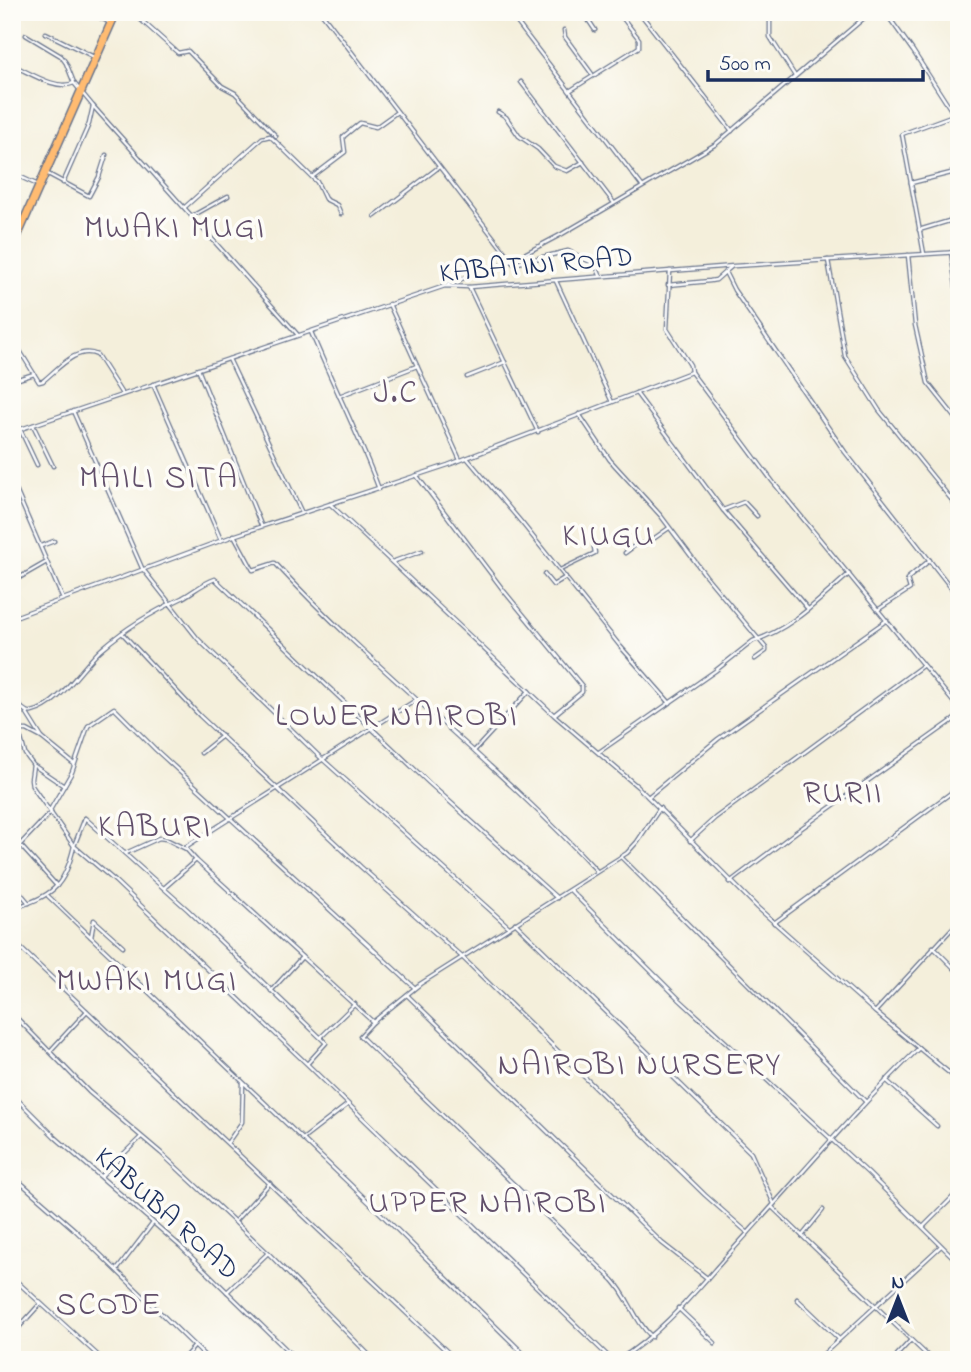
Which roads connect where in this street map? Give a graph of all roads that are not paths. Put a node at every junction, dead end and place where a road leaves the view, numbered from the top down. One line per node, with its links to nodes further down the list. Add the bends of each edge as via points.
1 (88, 12): 12 (street)
2 (116, 12): 12 (highway)
3 (132, 12): 29 (street, via 177,53 188,51)
4 (321, 12): 26 (street)
5 (509, 12): 23 (street)
6 (583, 12): 14 (street)
7 (618, 12): 19 (street, via 639,39 639,47)
8 (639, 12): 28 (street)
9 (766, 12): 20 (street, via 770,37)
10 (871, 12): 20 (street)
11 (885, 12): 38 (street, via 953,113 902,132)
12 (111, 23): 17 (highway)
13 (564, 30): 19 (street)
14 (595, 30)
15 (46, 33): 17 (street)
16 (26, 35): 22 (street, via 61,56)
17 (96, 58): 24 (highway)
18 (12, 65): 22 (street, via 57,84)
19 (592, 75): 23 (street)
20 (795, 76): 28 (street)
21 (521, 82): 31 (street)
22 (74, 83): 24 (street)
23 (571, 90): 40 (street)
24 (81, 91): 25 (street); 34 (highway)
25 (93, 106): 37 (street); 43 (street)
26 (397, 111): 32 (street); 36 (street, via 373,128 360,123 344,137 345,152)
27 (498, 112): 31 (street, via 559,170 567,171)
28 (732, 131): 40 (street)
29 (276, 136)
30 (106, 155): 37 (street, via 89,196)
31 (584, 161): 42 (street)
32 (439, 166): 46 (street); 56 (street)
33 (959, 170): 38 (street)
34 (45, 172): 37 (street); 39 (highway)
35 (12, 173): 39 (street)
36 (311, 178): 43 (street, via 270,136 262,138); 44 (street)
37 (64, 183)
38 (911, 183): 48 (street)
39 (39, 185): 49 (highway)
40 (642, 186): 42 (street)
41 (228, 196): 45 (street)
42 (614, 203): 56 (street)
43 (185, 207): 45 (street)
44 (341, 214)
45 (193, 215): 68 (street)
46 (375, 216)
47 (959, 218): 48 (street)
48 (919, 230): 53 (street)
49 (16, 231): 50 (highway)
50 (12, 248)
51 (951, 252): 52 (street, KABATINI ROAD); 53 (street, KABATINI ROAD); 66 (street)
52 (959, 252)
53 (924, 254): 54 (street, KABATINI ROAD)
54 (908, 255): 55 (street, KABATINI ROAD); 85 (street, via 915,325 928,383)
55 (828, 260): 57 (street, KABATINI ROAD); 98 (street, via 845,356 879,410)
56 (511, 261): 60 (street, via 568,251 595,264); 63 (street)
57 (734, 266): 58 (street, KABATINI ROAD); 59 (street)
58 (670, 271): 60 (street, KABATINI ROAD); 62 (street)
59 (725, 272): 62 (street, via 710,281); 111 (street, via 839,444)
60 (601, 276): 61 (street, KABATINI ROAD)
61 (555, 280): 64 (street, KABATINI ROAD); 82 (street)
62 (668, 285): 74 (street, via 668,333)
63 (445, 286): 64 (street, KABATINI ROAD); 65 (street, KABATINI ROAD)
64 (469, 286): 71 (street)
65 (389, 304): 67 (street, KABATINI ROAD); 72 (street)
66 (959, 306)
67 (311, 331): 68 (street, KABATINI ROAD); 81 (street)
68 (298, 335): 70 (street, KABATINI ROAD)
69 (12, 338): 75 (street)
70 (229, 359): 73 (street, KABATINI ROAD); 100 (street)
71 (505, 362): 76 (street); 89 (street)
72 (417, 366): 81 (street); 91 (street)
73 (198, 369): 78 (street, KABATINI ROAD); 102 (street)
74 (691, 372): 79 (street); 117 (street, via 754,459)
75 (34, 374): 77 (street); 80 (street, via 41,382 76,355 92,353)
76 (467, 377)
77 (12, 381)
78 (153, 384): 80 (street, KABATINI ROAD); 105 (street)
79 (636, 393): 82 (street); 99 (street)
80 (122, 394): 83 (street, KABATINI ROAD)
81 (339, 396): 96 (street)
82 (612, 402): 84 (street)
83 (73, 411): 86 (street, KABATINI ROAD); 114 (street)
84 (579, 414): 89 (street); 103 (street, via 610,460)
85 (959, 422)
86 (33, 425): 87 (street, KABATINI ROAD); 93 (street)
87 (20, 429): 88 (street, KABATINI ROAD); 92 (street)
88 (12, 432)
89 (538, 432): 90 (street)
90 (467, 458): 91 (street); 115 (street)
91 (460, 460): 94 (street)
92 (37, 465)
93 (53, 466)
94 (417, 476): 96 (street); 137 (street, via 582,686 582,692)
95 (12, 481): 107 (street)
96 (379, 489): 97 (street)
97 (330, 504): 100 (street); 113 (street)
98 (959, 509)
99 (723, 510): 101 (street, via 744,502); 123 (street)
100 (302, 512): 102 (street)
101 (757, 516)
102 (261, 526): 104 (street)
103 (670, 528): 110 (street); 128 (street)
104 (234, 536): 105 (street); 133 (street, via 253,570 275,563)
105 (221, 540): 114 (street)
106 (54, 541): 107 (street)
107 (41, 547): 112 (street)
108 (594, 547): 115 (street, via 595,553)
109 (422, 551): 113 (street)
110 (625, 553)
111 (930, 561): 121 (street); 124 (street, via 907,579 910,589)
112 (46, 562): 119 (street); 120 (street)
113 (392, 562): 131 (street)
114 (142, 568): 120 (street); 122 (street)
115 (559, 570): 118 (street)
116 (544, 574): 118 (street, via 553,585)
117 (850, 574): 123 (street); 124 (street)
118 (566, 577): 134 (street)
119 (12, 582)
120 (62, 598): 125 (street)
121 (959, 598)
122 (169, 604): 127 (street); 139 (street, via 217,579); 145 (street, via 222,663)
123 (808, 609): 128 (street)
124 (879, 609): 126 (street)
125 (12, 618)
126 (887, 620): 130 (street); 151 (street, via 718,739)
127 (122, 633): 136 (street, via 60,694); 141 (street)
128 (758, 640): 129 (street, via 767,649); 134 (street)
129 (755, 659)
130 (923, 665): 135 (street); 155 (street)
131 (529, 691): 137 (street); 142 (street)
132 (12, 696): 136 (street)
133 (417, 699): 139 (street); 142 (street)
134 (670, 703): 144 (street)
135 (959, 709)
136 (27, 712): 140 (street)
137 (554, 715): 144 (street)
138 (959, 716): 165 (street)
139 (371, 728): 145 (street); 171 (street)
140 (37, 732): 146 (street); 147 (street, via 17,730)
141 (222, 736): 143 (street); 149 (street)
142 (475, 750): 164 (street)
143 (201, 752)
144 (599, 752): 151 (street)
145 (324, 760): 149 (street); 177 (street)
146 (74, 764): 148 (street); 154 (street, via 88,726 114,708)
147 (33, 765): 148 (street); 153 (street, via 32,784)
148 (64, 786): 153 (street)
149 (276, 787): 154 (street); 183 (street)
150 (959, 787): 176 (street)
151 (648, 797): 152 (street)
152 (660, 808): 155 (street); 162 (street, via 633,848)
153 (50, 811): 156 (street); 157 (street)
154 (232, 819): 159 (street); 185 (street)
155 (690, 841): 165 (street)
156 (20, 845): 158 (street); 167 (street)
157 (74, 846): 161 (street, via 86,817); 167 (street); 196 (street)
158 (14, 847): 160 (street)
159 (186, 849): 161 (street, via 159,838); 163 (street)
160 (12, 853)
161 (126, 853): 168 (street)
162 (621, 857): 164 (street); 203 (street)
163 (196, 860): 168 (street); 182 (street)
164 (597, 871): 169 (street)
165 (730, 882): 176 (street)
166 (12, 883): 172 (street)
167 (57, 886): 170 (street)
168 (164, 888): 186 (street)
169 (570, 890): 171 (street); 208 (street)
170 (48, 896): 172 (street); 178 (street)
171 (557, 898): 175 (street)
172 (29, 902): 173 (street)
173 (12, 909)
174 (959, 921): 181 (street)
175 (515, 923): 177 (street); 214 (street, via 751,1153)
176 (774, 923): 190 (street)
177 (509, 927): 183 (street)
178 (91, 937): 180 (street, via 96,920); 201 (street)
179 (12, 940): 189 (street)
180 (123, 946)
181 (933, 947): 184 (street); 190 (street)
182 (302, 957): 186 (street); 188 (street)
183 (462, 957): 185 (street); 219 (street)
184 (959, 973)
185 (415, 988): 187 (street)
186 (271, 991): 193 (street)
187 (407, 995): 192 (street); 226 (street, via 662,1244)
188 (355, 1004): 192 (street); 193 (street)
189 (87, 1011): 195 (street); 209 (street)
190 (875, 1012): 194 (street)
191 (12, 1013): 195 (street)
192 (373, 1022): 233 (street, via 361,1039 613,1280)
193 (321, 1037): 196 (street, via 326,1045)
194 (919, 1048): 198 (street); 199 (street)
195 (50, 1051): 206 (street)
196 (307, 1064): 204 (street)
197 (959, 1072): 198 (street)
198 (954, 1077): 200 (street)
199 (886, 1080): 203 (street); 205 (street)
200 (959, 1081)
201 (243, 1083): 207 (street); 209 (street, via 243,1119)
202 (12, 1094): 211 (street, KABUBA ROAD)
203 (865, 1101): 208 (street)
204 (348, 1105): 207 (street); 247 (street)
205 (937, 1126)
206 (142, 1137): 211 (street); 217 (street)
207 (303, 1139): 239 (street)
208 (831, 1140): 214 (street); 218 (street)
209 (228, 1142): 212 (street)
210 (12, 1175): 224 (street)
211 (101, 1176): 216 (street, KABUBA ROAD)
212 (271, 1182): 217 (street); 246 (street)
213 (959, 1191): 218 (street)
214 (773, 1205): 219 (street); 220 (street)
215 (823, 1210): 220 (street)
216 (154, 1222): 224 (street); 227 (street, KABUBA ROAD)
217 (234, 1222): 222 (street)
218 (923, 1227): 221 (street)
219 (748, 1233): 226 (street)
220 (802, 1236): 230 (street)
221 (941, 1245): 223 (street); 230 (street)
222 (268, 1254): 227 (street); 245 (street)
223 (959, 1263)
224 (117, 1270): 237 (street)
225 (12, 1277): 229 (street)
226 (706, 1278): 231 (street)
227 (228, 1292): 238 (street, KABUBA ROAD)
228 (797, 1299): 234 (street)
229 (40, 1303): 232 (street); 240 (street)
230 (874, 1305): 234 (street); 235 (street)
231 (678, 1308): 233 (street); 236 (street)
232 (12, 1335)
233 (652, 1337): 248 (street)
234 (839, 1339): 249 (street)
235 (911, 1340): 250 (street, via 897,1355); 251 (street)
236 (715, 1343)
237 (194, 1347): 241 (street); 242 (street)
238 (288, 1351): 243 (street); 244 (street, KABUBA ROAD)
239 (529, 1359)
240 (103, 1360)
241 (182, 1360)
242 (209, 1360)
243 (277, 1360)
244 (297, 1360)
245 (374, 1360)
246 (456, 1360)
247 (612, 1360)
248 (618, 1360)
249 (817, 1360)
250 (898, 1360)
251 (932, 1360)

